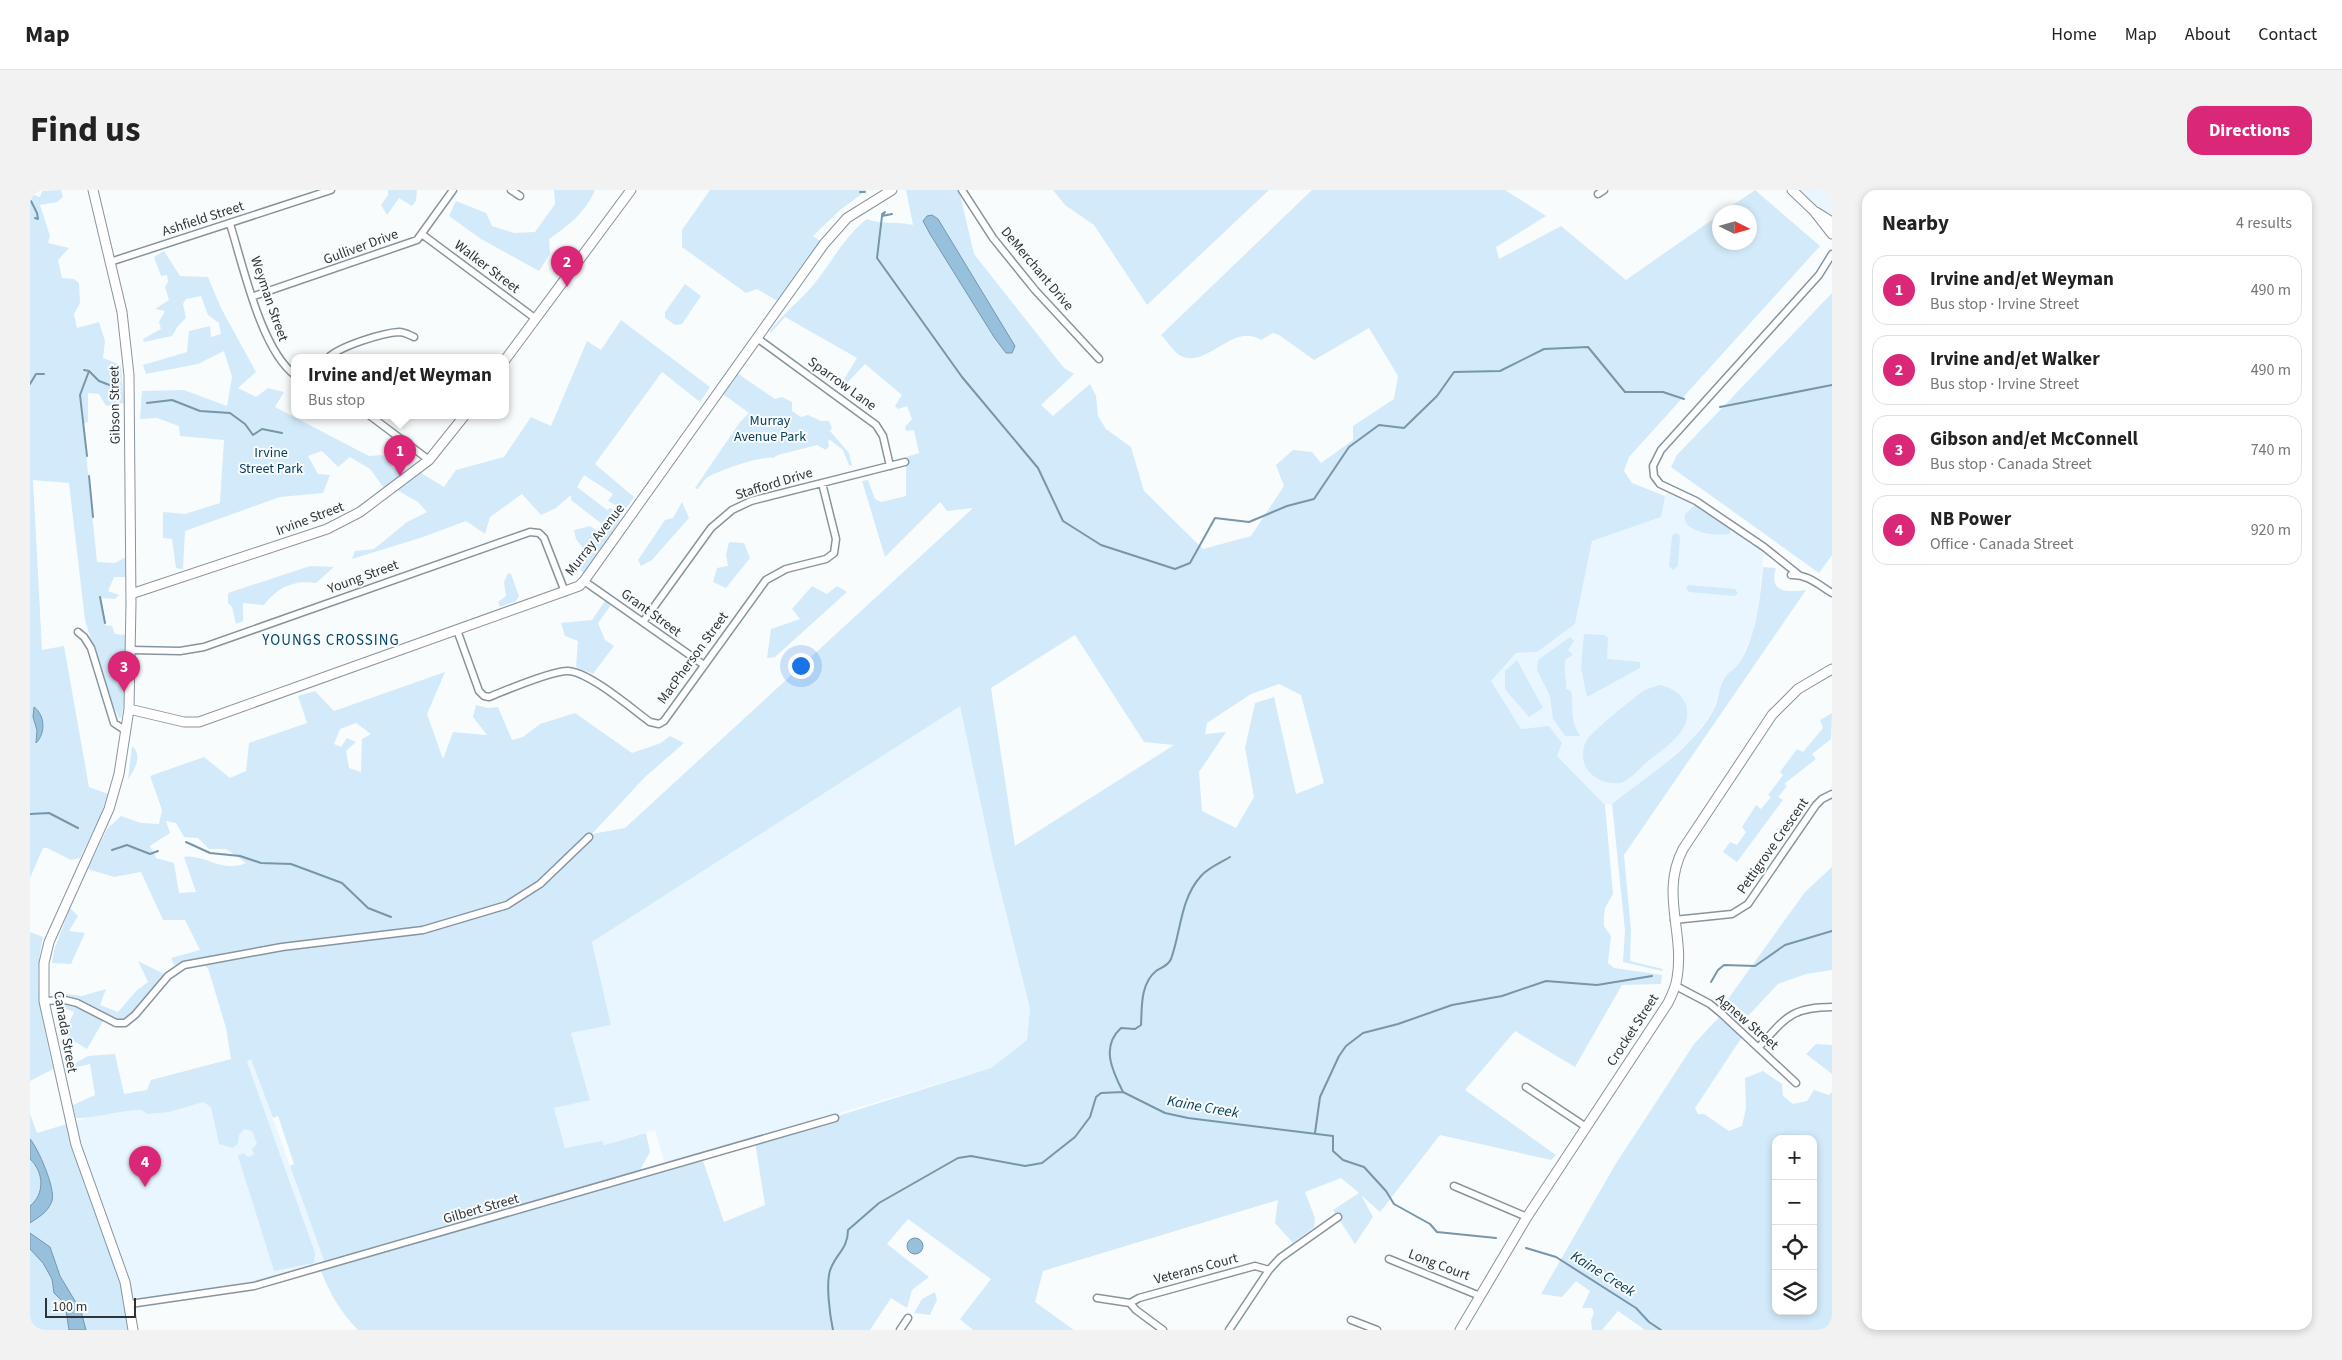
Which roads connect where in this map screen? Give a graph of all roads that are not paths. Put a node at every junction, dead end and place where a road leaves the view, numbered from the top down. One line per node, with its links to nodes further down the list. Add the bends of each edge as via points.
1 (92, 190): 18 (street, Gibson Street)
2 (331, 190): 14 (street, Ashfield Street)
3 (453, 190): 16 (street)
4 (511, 190): 11 (street)
5 (631, 190): 22 (street)
6 (892, 190): 24 (street, Murray Avenue, via 847,218 836,229)
7 (962, 190): 27 (street, DeMerchant Drive, via 1035,290)
8 (1604, 190): 10 (street)
9 (1792, 190): 12 (street)
10 (1598, 194)
11 (520, 196)
12 (1814, 211): 13 (street); 15 (street)
13 (1832, 222)
14 (230, 224): 18 (street, Ashfield Street); 21 (street, Weyman Street)
15 (1832, 234)
16 (423, 235): 21 (street, Gulliver Drive, via 417,240); 22 (street, Walker Street)
17 (1832, 254): 20 (street)
18 (110, 262): 39 (street, Gibson Street, via 122,312 129,369)
19 (1832, 265): 20 (street)
20 (1819, 275): 36 (street, via 1661,450 1653,466 1654,476 1660,484 1696,501)
21 (254, 296): 28 (street, Weyman Street, via 271,346)
22 (536, 319): 26 (street)
23 (414, 338): 25 (street, via 400,332)
24 (757, 338): 33 (street, Sparrow Lane, via 876,425 883,436); 37 (street, Murray Avenue)
25 (333, 354)
26 (509, 355)
27 (1099, 359)
28 (291, 372)
29 (374, 419): 31 (street)
30 (462, 419): 31 (street, Irvine Street)
31 (429, 460): 39 (street, Irvine Street, via 339,525)
32 (905, 462): 33 (street, Stafford Drive)
33 (890, 466): 34 (street, Stafford Drive)
34 (822, 483): 41 (street, Stafford Drive, via 751,501 726,514 707,534); 46 (street, MacPherson Street, via 836,539 834,553 826,559 786,569 766,580)
35 (1791, 575): 36 (street)
36 (1799, 575): 40 (street)
37 (584, 581): 38 (street, Murray Avenue); 41 (street, Grant Street)
38 (565, 592): 43 (street, Murray Avenue); 45 (street, Young Street, via 544,538 539,533 530,532 204,647 180,651)
39 (131, 594): 42 (street, Gibson Street)
40 (1832, 594)
41 (643, 622): 46 (street, Grant Street)
42 (131, 623): 45 (street, Canada Street)
43 (457, 630): 46 (street, MacPherson Street, via 479,691 484,696 560,672 573,671 586,676 656,724 664,720); 48 (street, Murray Avenue, via 199,722 184,722)
44 (78, 632): 49 (street, via 91,648 114,724)
45 (131, 650): 48 (street, Canada Street)
46 (704, 665)
47 (1832, 669): 52 (street, Crocket Street, via 1798,689 1772,715 1683,849 1672,884)
48 (129, 709): 49 (street, Canada Street)
49 (126, 731): 54 (street, Canada Street, via 109,810 48,942)
50 (1832, 794): 52 (street, Pettigrove Crescent, via 1816,805 1740,911)
51 (589, 837): 54 (street, via 540,884 507,905 423,930 282,947 184,965 168,976 135,1015 125,1022 116,1023 77,1003)
52 (1674, 920): 53 (street, Crocket Street, via 1678,956)
53 (1676, 986): 56 (street, Agnew Street, via 1710,1004); 60 (street, Crocket Street)
54 (44, 1000): 69 (street, Canada Street, via 76,1146 118,1259)
55 (1832, 1007): 56 (street, via 1808,1008 1792,1013)
56 (1759, 1048): 57 (street, Agnew Street)
57 (1796, 1084)
58 (1526, 1087): 60 (street)
59 (835, 1118): 69 (street, Gilbert Street, via 254,1286)
60 (1586, 1127): 62 (street, Crocket Street)
61 (1454, 1186): 62 (street)
62 (1527, 1216): 66 (street, Crocket Street)
63 (1338, 1217): 65 (street, via 1280,1258)
64 (1389, 1259): 66 (street, Long Court)
65 (1269, 1270): 68 (street, Veterans Court, via 1255,1266); 75 (street)
66 (1480, 1296): 77 (street, Crocket Street)
67 (1097, 1298): 68 (street, Veterans Court)
68 (1130, 1303): 74 (street)
69 (130, 1304): 72 (street, Canada Street)
70 (908, 1318): 73 (street)
71 (1351, 1320): 76 (street)
72 (133, 1330)
73 (900, 1330)
74 (1163, 1330)
75 (1229, 1330)
76 (1377, 1330)
77 (1460, 1330)

